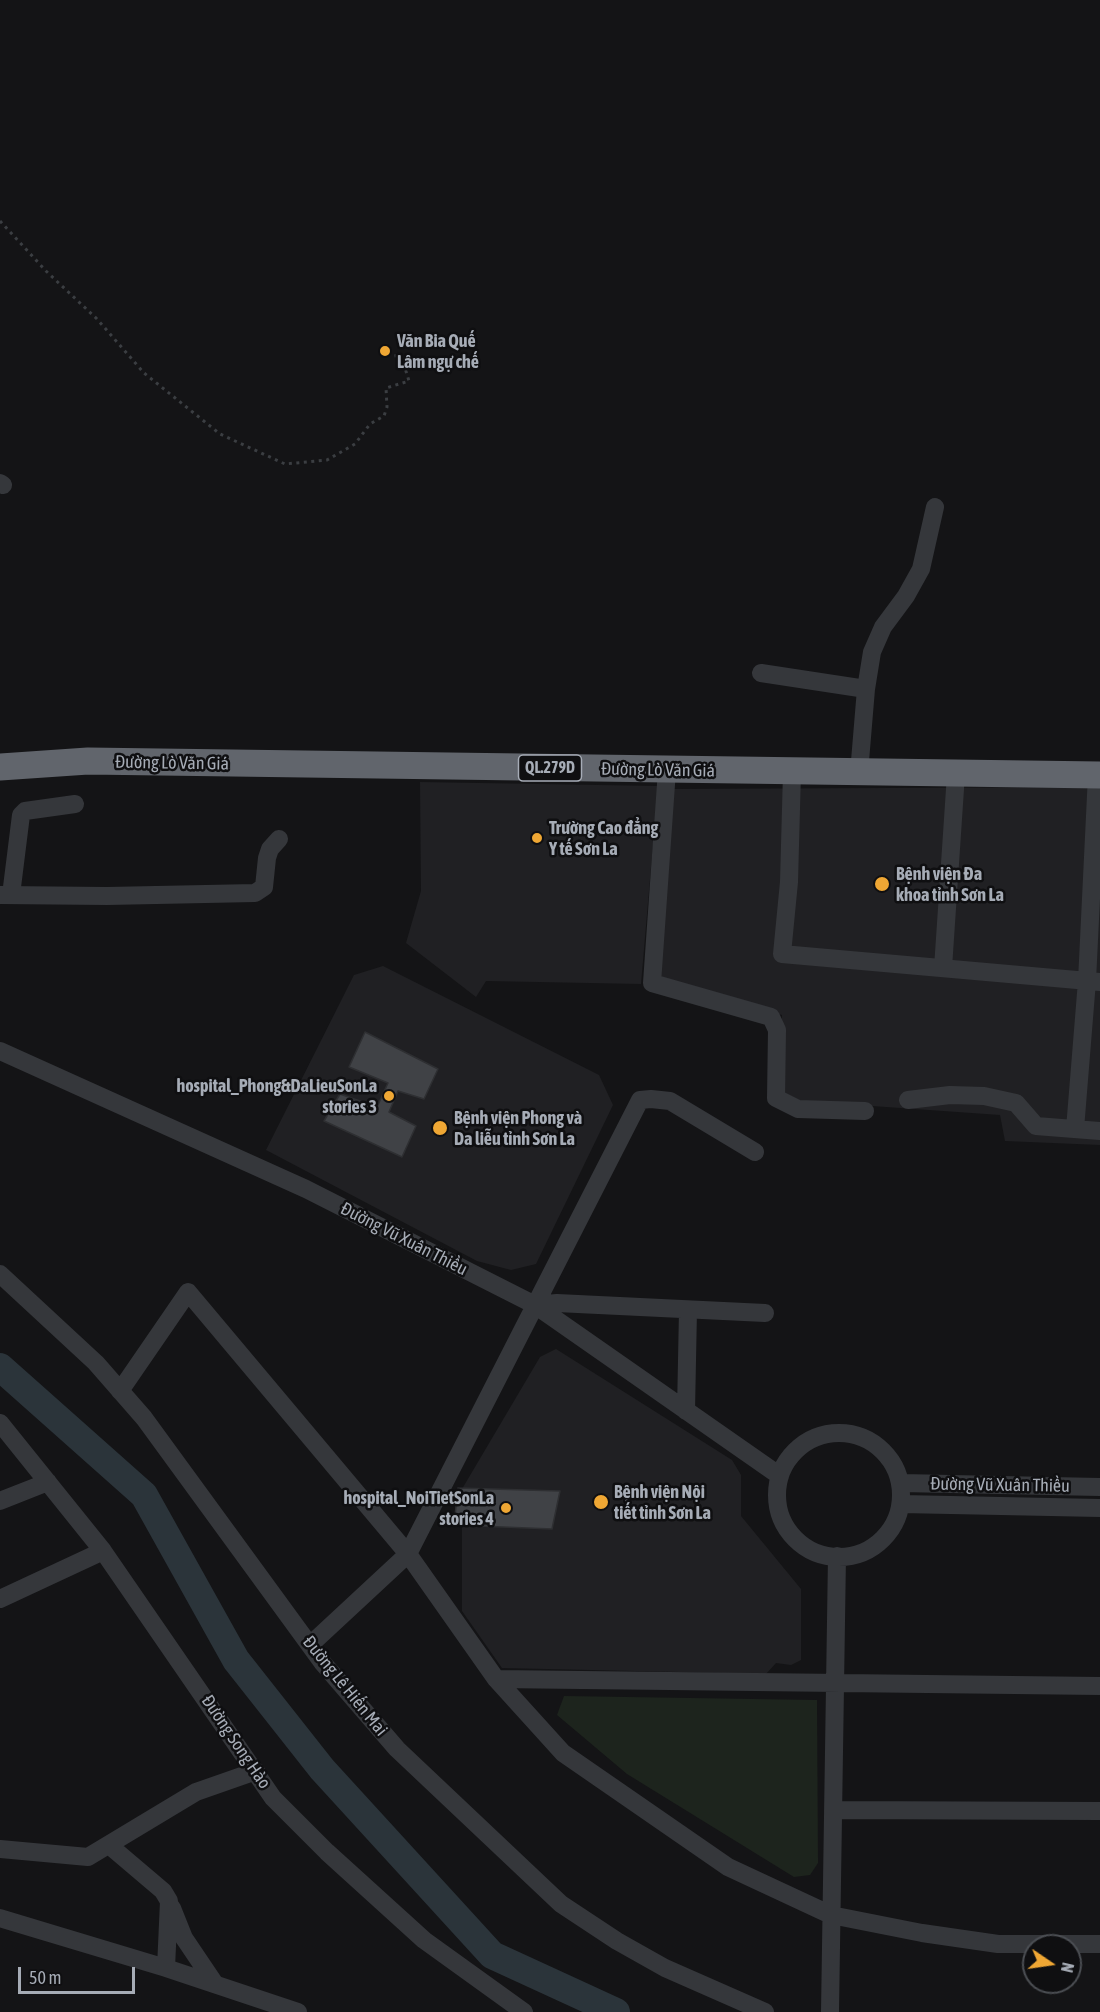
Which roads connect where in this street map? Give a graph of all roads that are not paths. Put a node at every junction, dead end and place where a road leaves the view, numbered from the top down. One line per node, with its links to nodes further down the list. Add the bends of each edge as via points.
1 (934, 507): 3 (street, via 921,569 883,627 872,652)
2 (761, 673): 3 (street)
3 (866, 689): 7 (street)
4 (1, 770): 5 (highway, Đường Lò Văn Giá / QL.279D, via 88,761)
5 (667, 770): 6 (highway, Đường Lò Văn Giá / QL.279D); 17 (street, via 652,983 771,1017 777,1030 776,1098 798,1109)
6 (792, 772): 7 (highway, Đường Lò Văn Giá / QL.279D); 13 (street, via 789,882 782,954)
7 (859, 773): 8 (highway, Đường Lò Văn Giá / QL.279D)
8 (956, 774): 9 (highway, Đường Lò Văn Giá / QL.279D); 13 (street)
9 (1098, 775): 14 (street)
10 (75, 804): 12 (street, via 29,810 21,815)
11 (279, 839): 12 (street, via 270,849 264,887 255,893)
12 (6, 895)
13 (943, 968): 14 (street)
14 (1093, 981): 18 (street)
15 (0, 1051): 22 (street, Đường Vũ Xuân Thiều, via 306,1189)
16 (908, 1100): 18 (street, via 984,1096 1016,1103 1036,1126)
17 (865, 1111)
18 (1075, 1129): 19 (street)
19 (1100, 1131)
20 (754, 1152): 22 (street, via 670,1101 639,1100)
21 (0, 1274): 25 (street, Đường Lê Hiến Mai, via 96,1363)
22 (535, 1305): 23 (street); 26 (street, Đường Vũ Xuân Thiều); 36 (street)
23 (688, 1310): 24 (street); 26 (street)
24 (765, 1313)
25 (120, 1391): 36 (street, via 188,1292); 39 (street, Đường Lê Hiến Mai, via 144,1418)
26 (686, 1412): 28 (street, Đường Vũ Xuân Thiều)
27 (0, 1423): 29 (street, Đường Song Hào)
28 (780, 1476): 30 (street, via 789,1457 804,1443 823,1434 843,1432 863,1437 881,1448 894,1464); 37 (street, via 777,1496 781,1516 791,1534 807,1548)
29 (48, 1482): 32 (street); 35 (street, Đường Song Hào)
30 (901, 1483): 31 (street, Đường Vũ Xuân Thiều); 33 (street)
31 (1100, 1487)
32 (0, 1501)
33 (901, 1504): 34 (street, Đường Vũ Xuân Thiều); 37 (street, via 895,1523 883,1540 866,1552)
34 (1100, 1508)
35 (103, 1551): 38 (street); 43 (street, Đường Song Hào)
36 (408, 1554): 39 (street); 40 (street)
37 (837, 1556): 41 (street)
38 (0, 1599)
39 (310, 1645): 56 (street, Đường Lê Hiến Mai, via 397,1749 561,1904 665,1968)
40 (496, 1679): 41 (street); 49 (street, via 563,1753 728,1867)
41 (835, 1683): 42 (street); 44 (street)
42 (1100, 1686)
43 (256, 1771): 46 (street, via 196,1792); 55 (street, Đường Song Hào, via 281,1806 423,1941)
44 (833, 1810): 45 (street); 49 (street)
45 (1100, 1811)
46 (110, 1846): 47 (street, via 81,1858); 48 (street, via 163,1891)
47 (0, 1849)
48 (169, 1901): 52 (street); 53 (street, via 184,1938)
49 (831, 1915): 51 (street, via 998,1944); 57 (street)
50 (0, 1918): 52 (street)
51 (1100, 1944)
52 (166, 1968): 53 (street)
53 (215, 1984): 54 (street)
54 (298, 2012)
55 (524, 2012)
56 (765, 2012)
57 (830, 2012)

